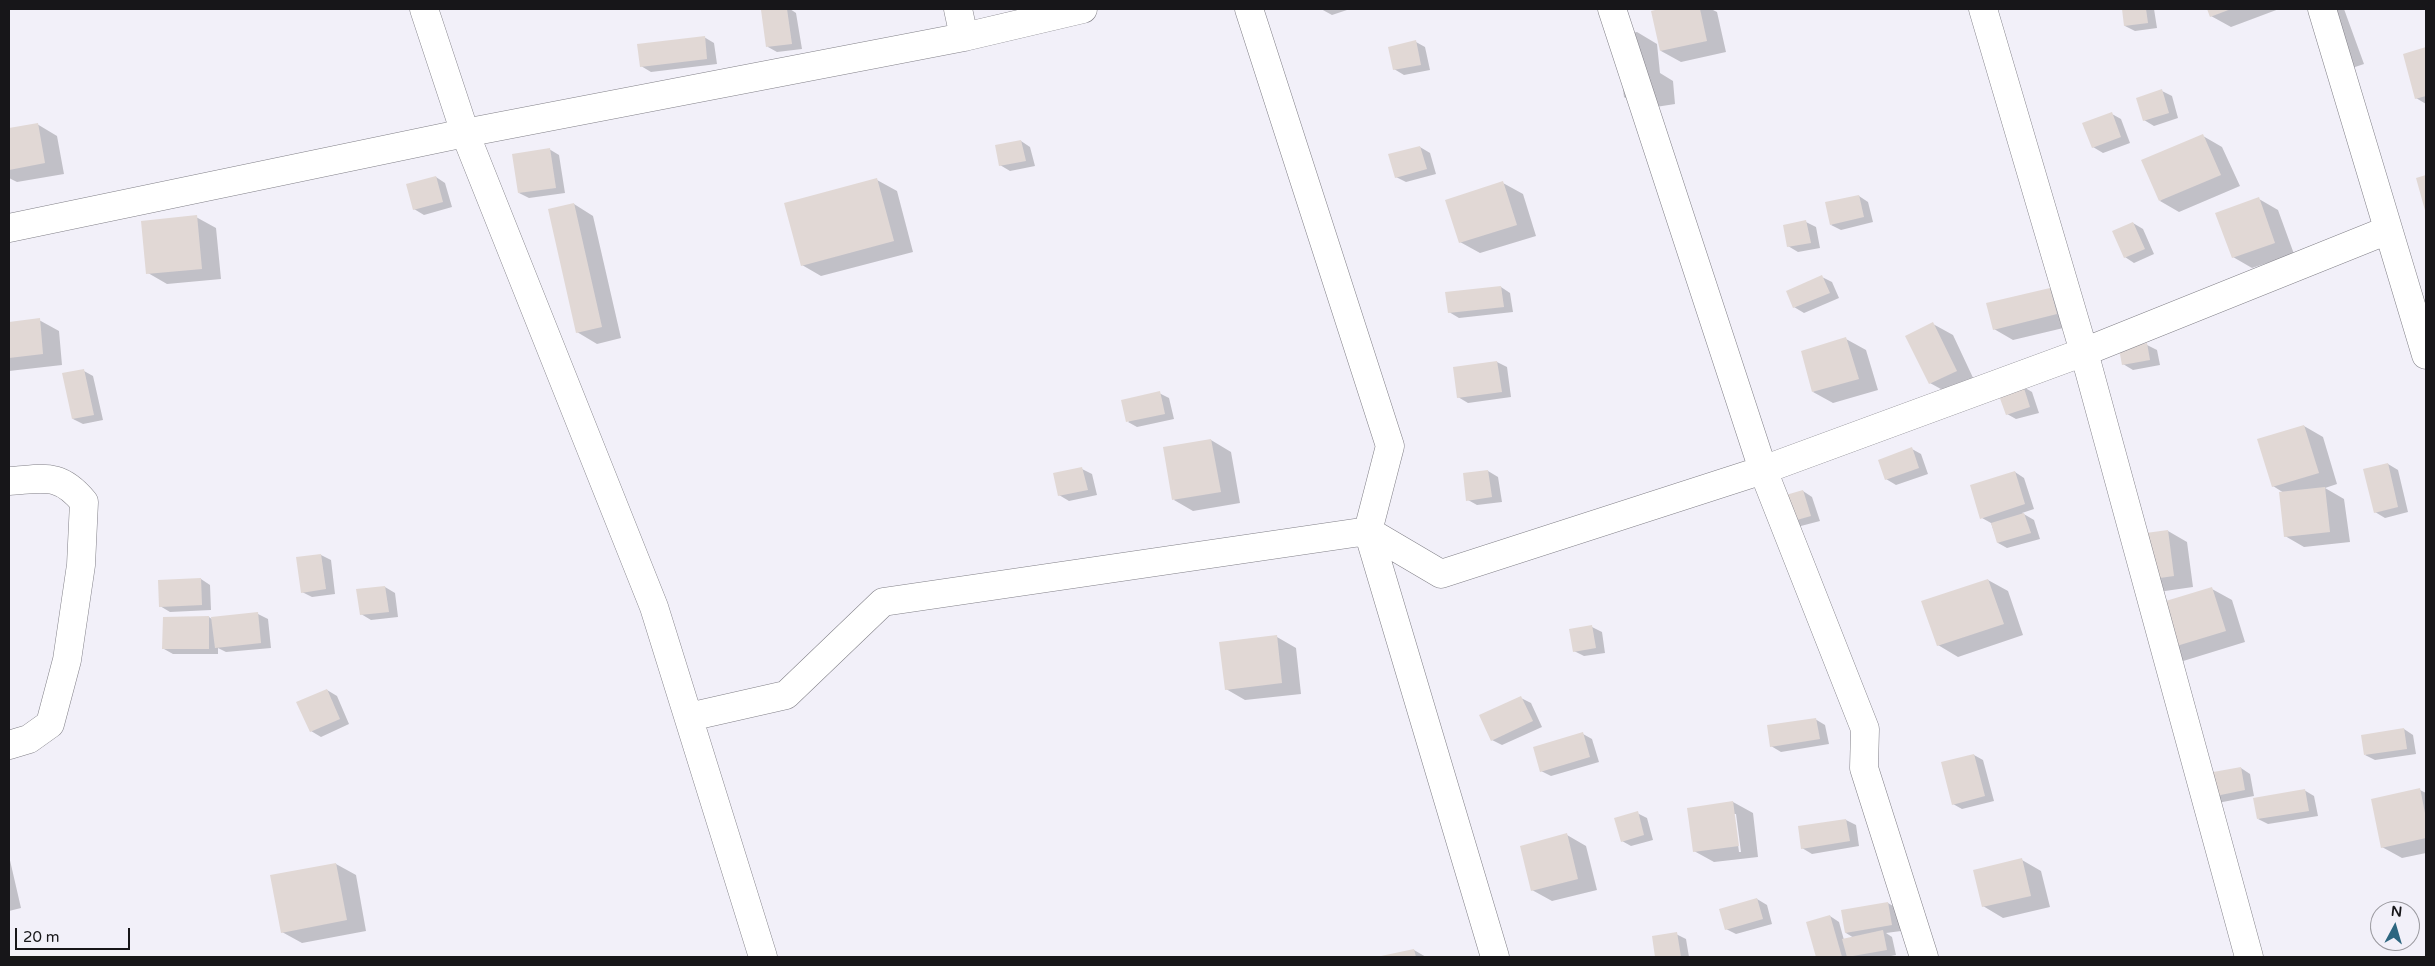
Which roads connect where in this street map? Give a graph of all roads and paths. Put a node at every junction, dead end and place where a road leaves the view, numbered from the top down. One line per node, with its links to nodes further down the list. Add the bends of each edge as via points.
1 (424, 9): 9 (street)
2 (958, 9): 8 (street)
3 (1083, 9): 8 (street)
4 (1249, 9): 16 (street, via 1390,446)
5 (1612, 9): 14 (street)
6 (1983, 9): 12 (street)
7 (2322, 9): 11 (street)
8 (964, 37): 9 (street)
9 (465, 132): 10 (street); 17 (street, via 654,607)
10 (9, 228)
11 (2388, 230): 12 (street); 13 (street)
12 (2084, 352): 14 (street); 22 (street)
13 (2426, 355)
14 (1763, 470): 16 (street, via 1441,574); 21 (street, via 1865,729 1864,768)
15 (9, 481): 18 (street, via 53,478 72,488 84,502 81,565 67,660 50,724 29,739)
16 (1368, 531): 17 (street, via 883,602 786,696); 20 (street)
17 (688, 717): 19 (street)
18 (9, 745)
19 (763, 957)
20 (1495, 957)
21 (1924, 957)
22 (2249, 957)

